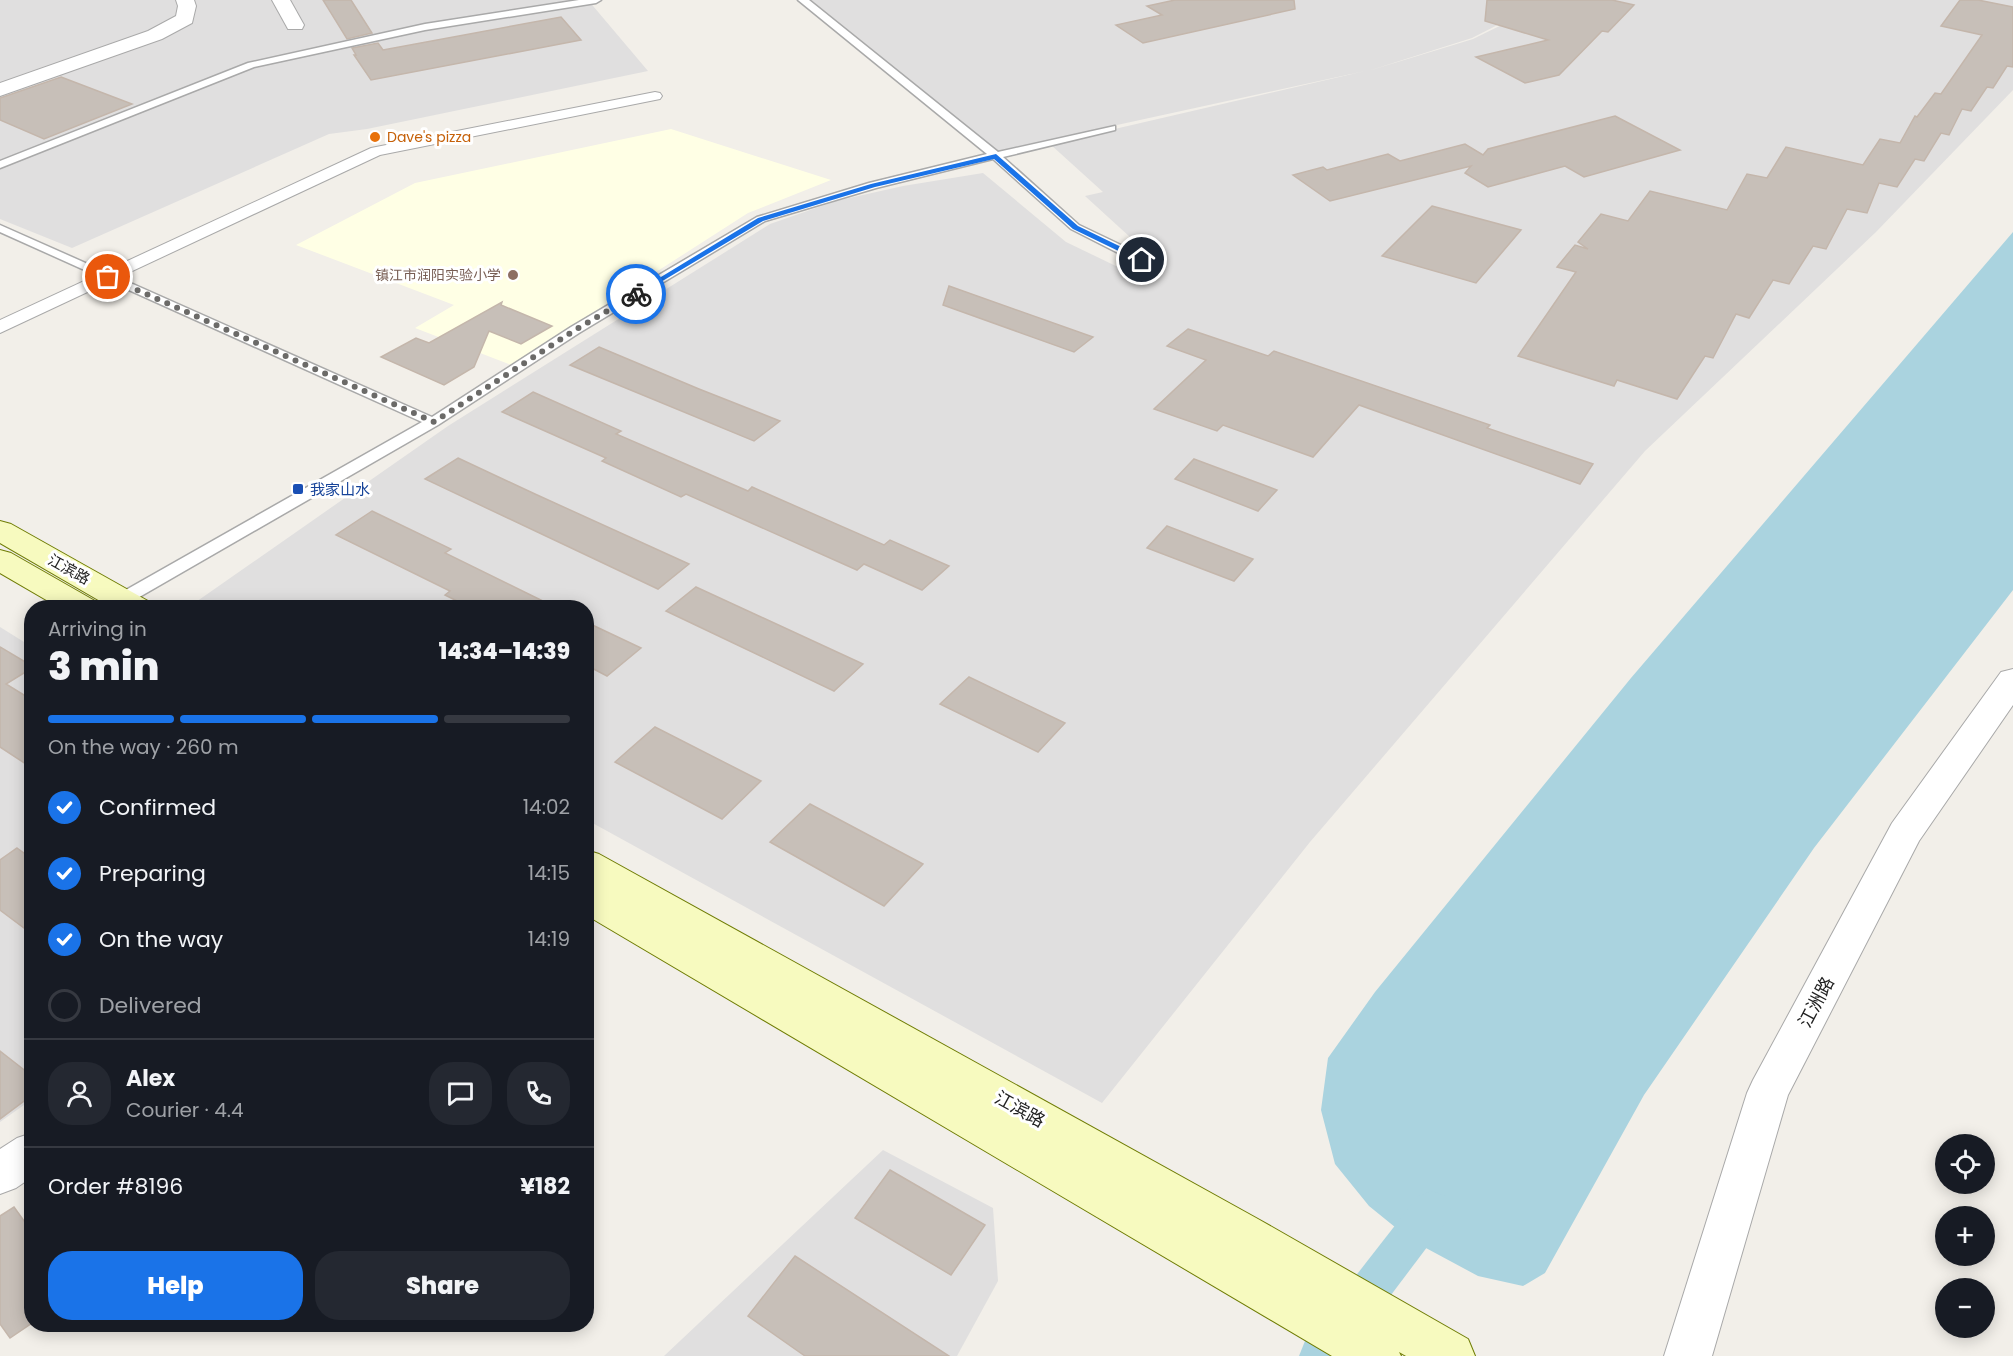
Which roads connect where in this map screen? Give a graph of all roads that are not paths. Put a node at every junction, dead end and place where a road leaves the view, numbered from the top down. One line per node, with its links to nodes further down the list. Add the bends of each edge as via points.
1 (185, 0): 6 (street, via 186,19 155,35)
2 (281, 0): 5 (street)
3 (596, 0): 10 (lane, via 425,27 251,65)
4 (803, 0): 9 (lane)
5 (295, 24)
6 (0, 90)
7 (655, 96): 13 (street, via 376,151)
8 (1111, 128): 9 (lane)
9 (996, 156): 12 (lane, via 1075,227); 15 (lane, via 873,185 761,219 575,330)
10 (0, 165)
11 (0, 228): 13 (lane)
12 (1142, 260)
13 (108, 277): 14 (street); 15 (lane)
14 (0, 327)
15 (434, 422): 20 (lane)
16 (0, 530): 19 (main road, 江滨路)
17 (0, 560): 18 (main road, 江滨路)
18 (70, 600)
19 (125, 600)
20 (135, 600)
21 (2013, 680): 29 (street, 江洲路, via 1905,833 1768,1093)
22 (594, 869): 26 (main road, 江滨路)
23 (594, 900): 26 (main road, 江滨路)
24 (24, 1158): 25 (street)
25 (0, 1174)
26 (1231, 1249): 27 (main road, 江滨路); 28 (main road, 江滨路)
27 (1377, 1356)
28 (1451, 1356)
29 (1688, 1356)

